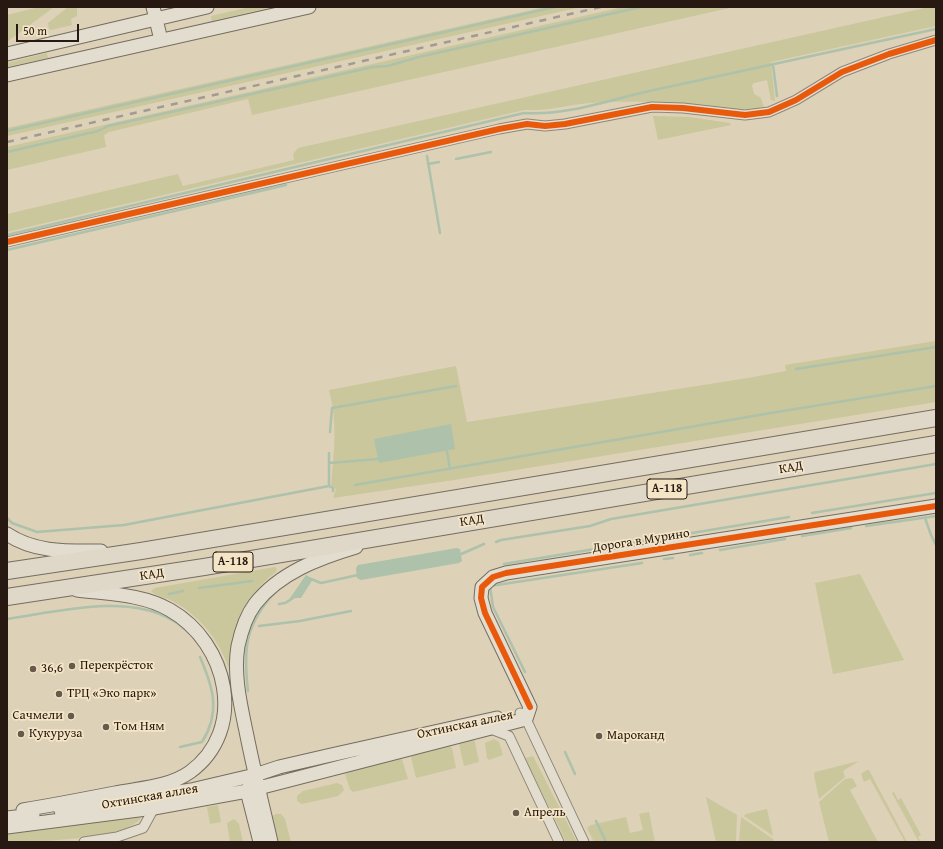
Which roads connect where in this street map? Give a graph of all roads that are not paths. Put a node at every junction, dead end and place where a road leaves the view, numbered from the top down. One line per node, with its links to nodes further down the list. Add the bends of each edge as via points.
1 (207, 7): 3 (street)
2 (309, 7): 4 (street)
3 (155, 13): 4 (street); 6 (street)
4 (161, 40): 7 (street)
5 (936, 40): 8 (street, via 842,72 796,100 769,112 745,115 652,107 565,124 527,124)
6 (7, 54)
7 (7, 75)
8 (7, 242)
9 (936, 418): 14 (highway, КАД / А-118)
10 (936, 444): 13 (highway, КАД / А-118)
11 (936, 506): 18 (street, Дорога в Мурино, via 493,577 482,587 481,598)
12 (7, 534): 14 (street, via 34,547 55,550)
13 (398, 534): 16 (highway, КАД / А-118); 21 (street, via 350,548 298,569 273,586 247,617 238,646 237,670 241,708)
14 (141, 551): 15 (highway, КАД / А-118)
15 (7, 571)
16 (68, 589): 17 (highway, КАД / А-118); 24 (street, via 150,601 184,620 207,644 216,663 225,696 223,725 209,754 189,772 176,779)
17 (7, 597)
18 (526, 717): 19 (street, Охтинская аллея); 20 (street, via 524,724 514,726); 21 (street, Охтинская аллея, via 331,755 279,767); 31 (street)
19 (491, 729): 20 (street); 22 (street, Охтинская аллея)
20 (509, 736): 30 (street)
21 (255, 776): 22 (street); 25 (street, Охтинская аллея, via 155,797)
22 (253, 790): 23 (street, Охтинская аллея); 28 (street); 29 (street)
23 (154, 808): 26 (street, Охтинская аллея); 27 (street, via 143,828 118,837)
24 (7, 813)
25 (7, 818)
26 (7, 827)
27 (84, 842)
28 (260, 842)
29 (271, 842)
30 (559, 842)
31 (584, 842)

